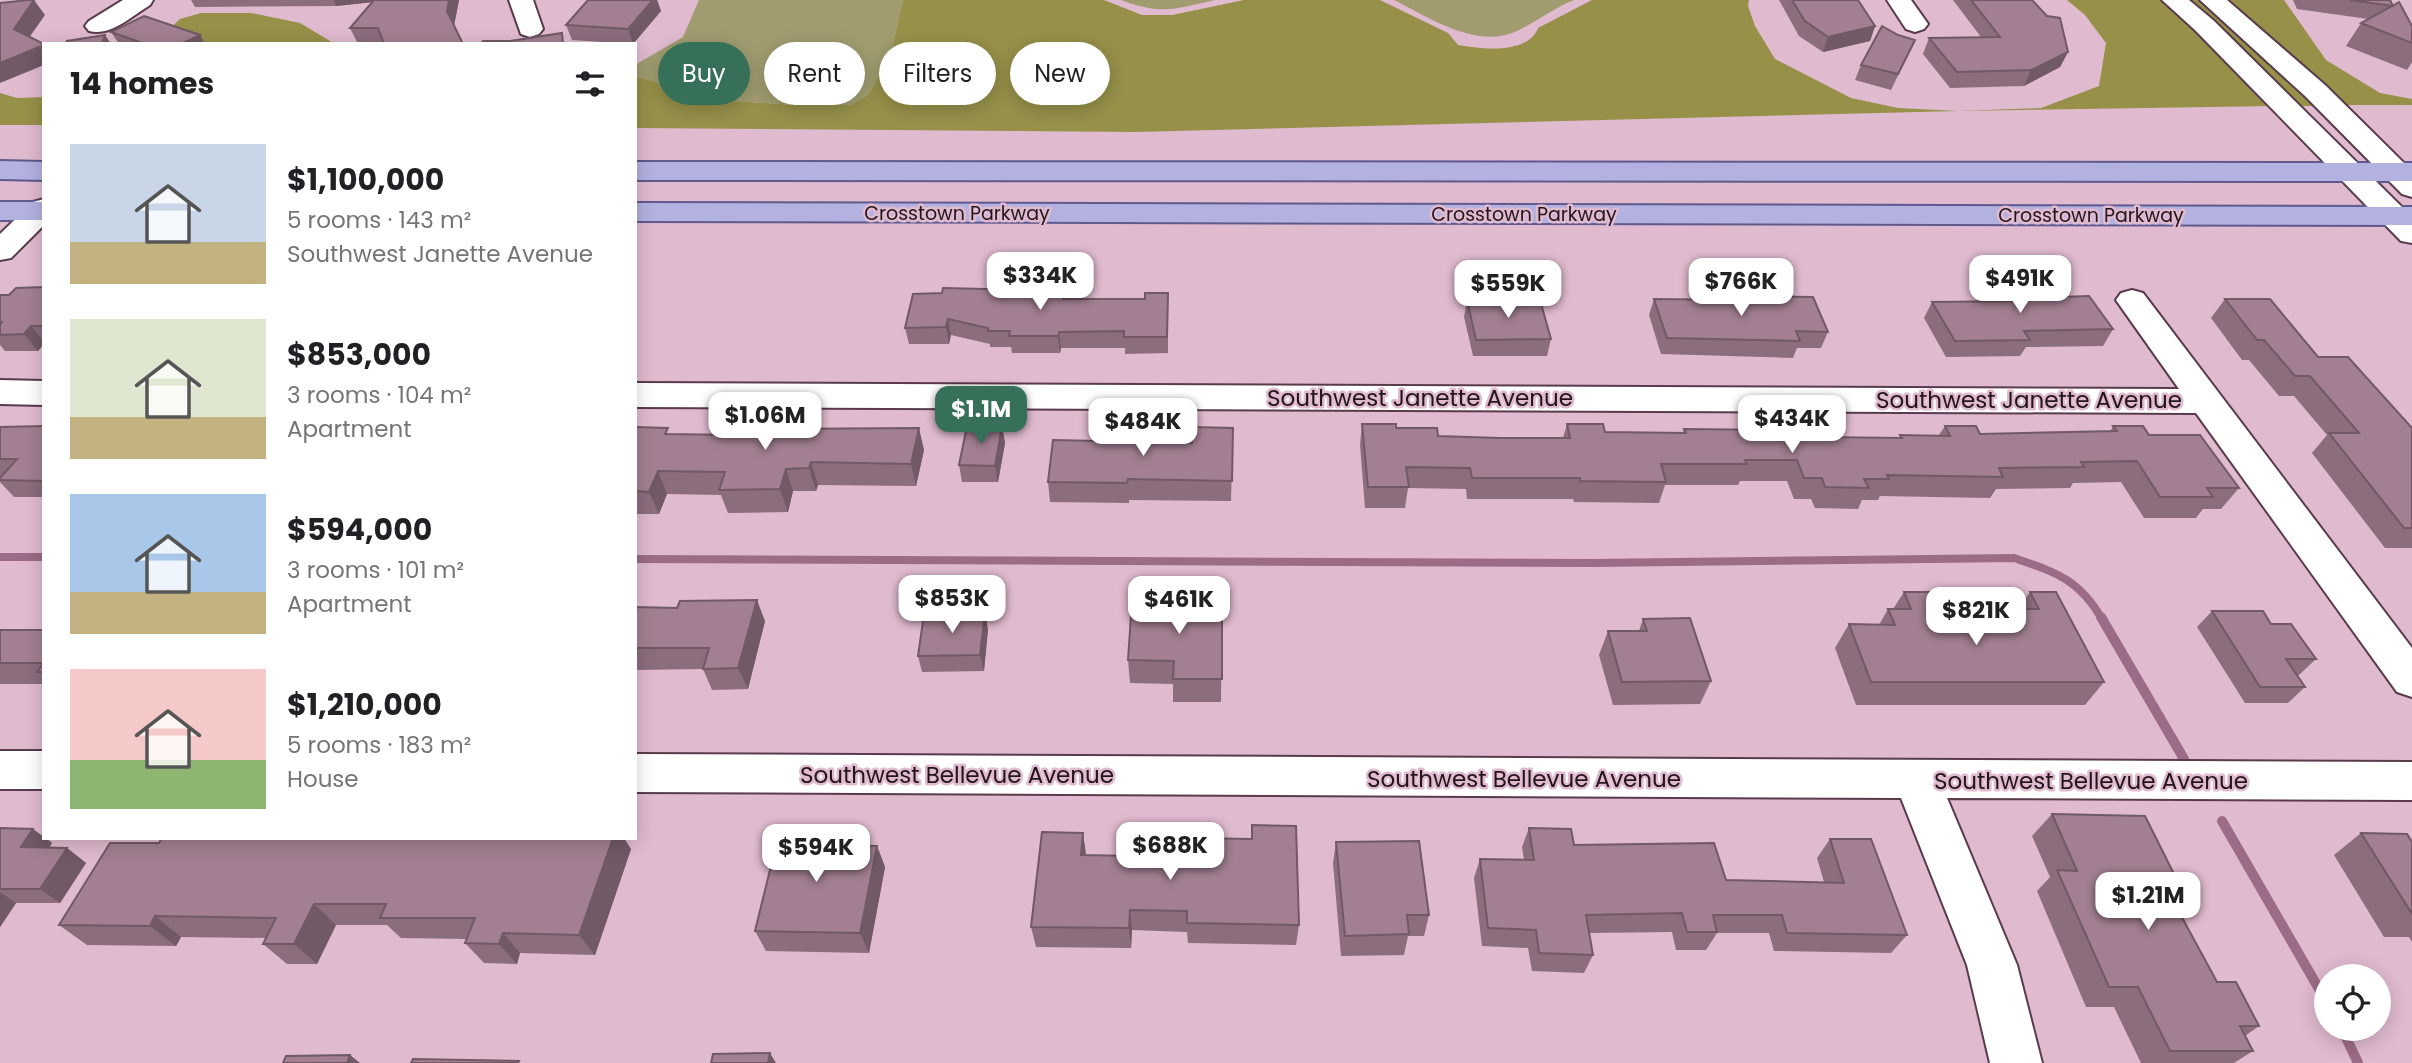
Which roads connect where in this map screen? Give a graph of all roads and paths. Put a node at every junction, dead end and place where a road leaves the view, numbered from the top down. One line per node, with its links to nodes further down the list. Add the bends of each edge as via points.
1 (141, 0): 7 (street)
2 (521, 0): 8 (street)
3 (1899, 0): 6 (street)
4 (2174, 0): 12 (street)
5 (2212, 0): 13 (street)
6 (1916, 24)
7 (98, 26)
8 (530, 29)
9 (0, 170): 10 (main road)
10 (42, 170)
11 (637, 171): 12 (main road, Crosstown Parkway)
12 (2350, 172): 13 (main road, Crosstown Parkway); 18 (street)
13 (2407, 177)
14 (42, 210): 15 (main road)
15 (0, 211)
16 (42, 211): 19 (street)
17 (637, 212): 18 (main road, Crosstown Parkway)
18 (2406, 222)
19 (0, 251)
20 (2132, 300): 24 (street)
21 (0, 392): 22 (street)
22 (42, 393)
23 (637, 395): 24 (street, Southwest Janette Avenue)
24 (2205, 401): 25 (street)
25 (2412, 680)
26 (0, 770): 27 (street)
27 (42, 770)
28 (637, 774): 29 (street, Southwest Bellevue Avenue)
29 (1917, 781): 30 (street, Southwest Bellevue Avenue); 31 (street, via 1992,965)
30 (2412, 781)
31 (2016, 1063)

